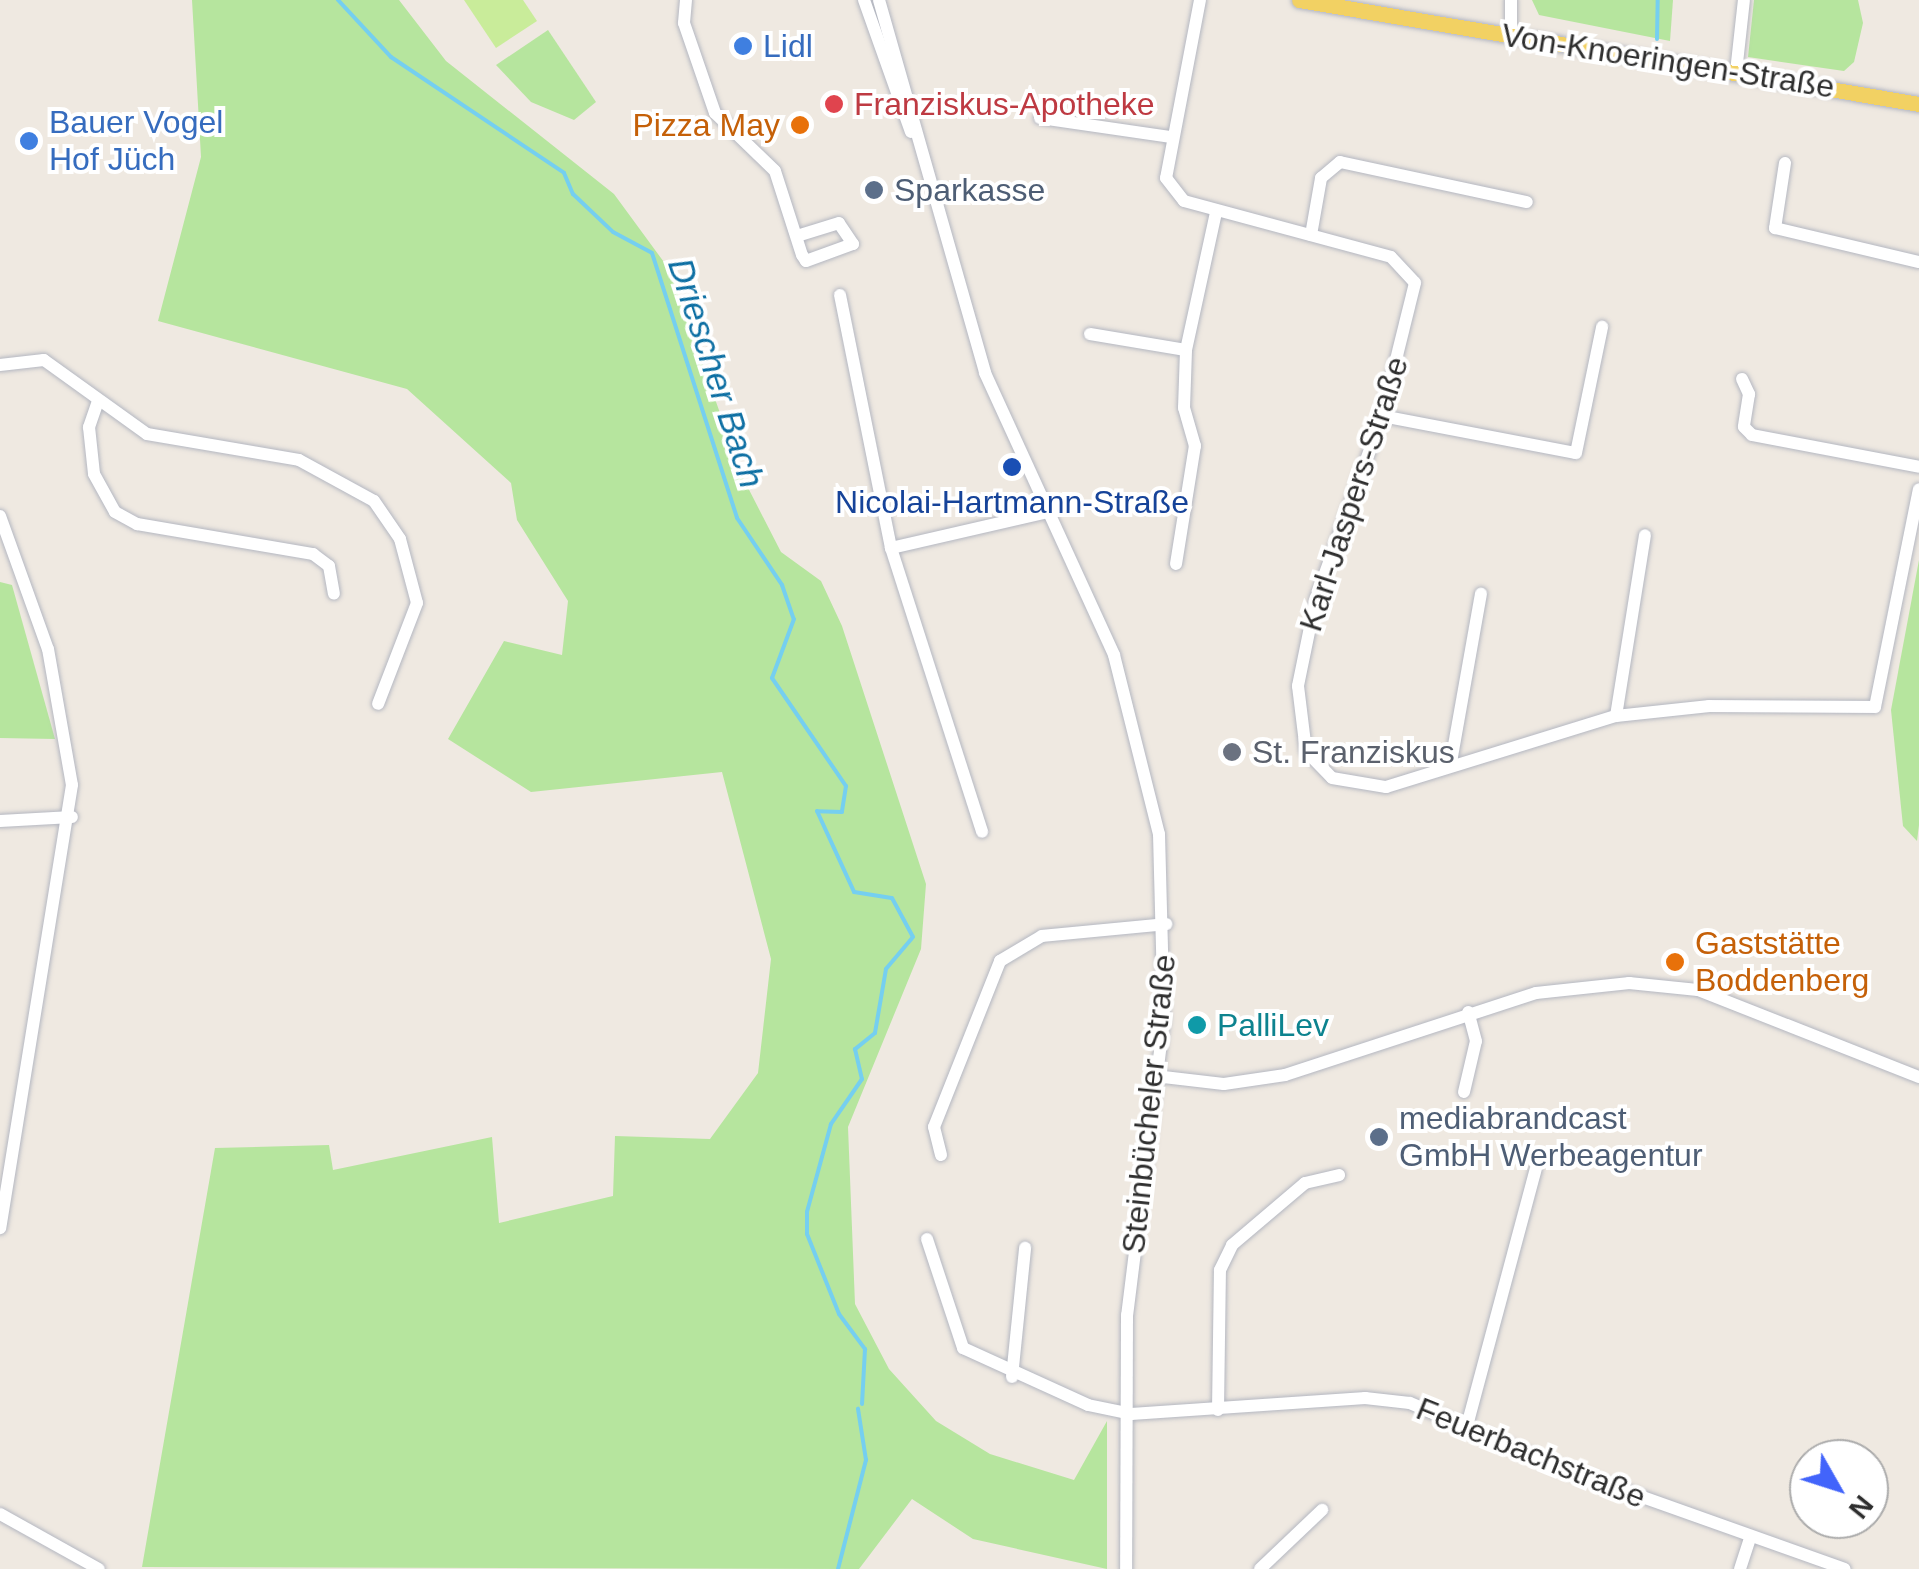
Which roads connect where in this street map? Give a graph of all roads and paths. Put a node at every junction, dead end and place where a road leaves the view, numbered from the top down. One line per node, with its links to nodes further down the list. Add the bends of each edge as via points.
1 (686, 0): 20 (street, via 684,22 715,113 775,171)
2 (864, 0): 15 (street, Steinbücheler Straße)
3 (879, 0): 10 (street, Steinbücheler Straße)
4 (889, 0): 10 (street, Steinbücheler Straße)
5 (1200, 0): 14 (street, Karl-Jaspers-Straße)
6 (1299, 0): 9 (main road, Von-Knoeringen-Straße)
7 (1511, 0): 9 (street)
8 (1744, 0): 11 (street)
9 (1511, 36): 11 (main road, Von-Knoeringen-Straße)
10 (891, 44): 15 (street, Steinbücheler Straße)
11 (1736, 72): 12 (main road, Von-Knoeringen-Straße)
12 (1919, 104)
13 (1040, 118): 14 (street)
14 (1171, 136): 18 (street, Karl-Jaspers-Straße, via 1166,178 1184,200)
15 (916, 143): 32 (street, Steinbücheler Straße, via 984,373)
16 (1785, 162): 21 (street, via 1775,228)
17 (1527, 202): 19 (street, via 1340,162 1321,178)
18 (1216, 212): 19 (street, Karl-Jaspers-Straße); 25 (street)
19 (1311, 235): 29 (street, Karl-Jaspers-Straße, via 1392,257 1415,282)
20 (797, 236)
21 (1919, 262)
22 (840, 295): 35 (street)
23 (1602, 328): 29 (street, via 1576,453)
24 (1090, 334): 25 (street)
25 (1186, 350): 36 (street, via 1184,408 1195,446)
26 (0, 364): 28 (street, via 44,360)
27 (1742, 379): 30 (street, via 1750,394 1744,427 1752,436)
28 (98, 402): 37 (street, via 89,427 94,474 116,512 138,524 313,554 329,566); 39 (street, via 162,440 315,465 374,502 400,539 416,604)
29 (1382, 416): 41 (street, Karl-Jaspers-Straße, via 1316,598 1298,724 1318,768 1356,786 1386,788)
30 (1919, 466)
31 (1919, 489): 40 (street, Karl-Jaspers-Straße, via 1874,707)
32 (1048, 512): 35 (street); 45 (street, Steinbücheler Straße, via 1114,654 1159,834)
33 (0, 516): 42 (street, via 48,649 70,742)
34 (1644, 535): 40 (street)
35 (891, 548): 44 (street)
36 (1176, 564)
37 (334, 594)
38 (1480, 594): 41 (street)
39 (378, 704)
40 (1616, 716): 41 (street, Karl-Jaspers-Straße)
41 (1450, 762)
42 (72, 817): 43 (street); 53 (street)
43 (0, 822)
44 (982, 832)
45 (1166, 924): 47 (street, Steinbücheler Straße); 50 (street, via 1042,936 1000,961 934,1128)
46 (1468, 1012): 47 (street, via 1285,1076 1224,1084); 48 (street, via 1590,984 1664,984 1721,997); 49 (street, via 1476,1041)
47 (1156, 1076): 58 (street, Steinbücheler Straße, via 1127,1316)
48 (1919, 1077)
49 (1464, 1092)
50 (941, 1155)
51 (1536, 1169): 59 (street)
52 (1339, 1175): 57 (street, via 1305,1183 1232,1246 1220,1270)
53 (0, 1228)
54 (927, 1239): 56 (street, Feuerbachstraße, via 963,1348)
55 (1025, 1248): 56 (street)
56 (1012, 1376): 58 (street, Feuerbachstraße)
57 (1218, 1410): 58 (street, Feuerbachstraße); 59 (street, Feuerbachstraße, via 1385,1398)
58 (1126, 1413): 64 (street, Steinbücheler Straße)
59 (1468, 1422): 62 (street, Feuerbachstraße, via 1560,1468)
60 (1322, 1510): 65 (street)
61 (0, 1514): 63 (street)
62 (1750, 1539): 66 (street); 67 (street, Feuerbachstraße)
63 (99, 1569)
64 (1126, 1569)
65 (1260, 1569)
66 (1740, 1569)
67 (1845, 1569)

